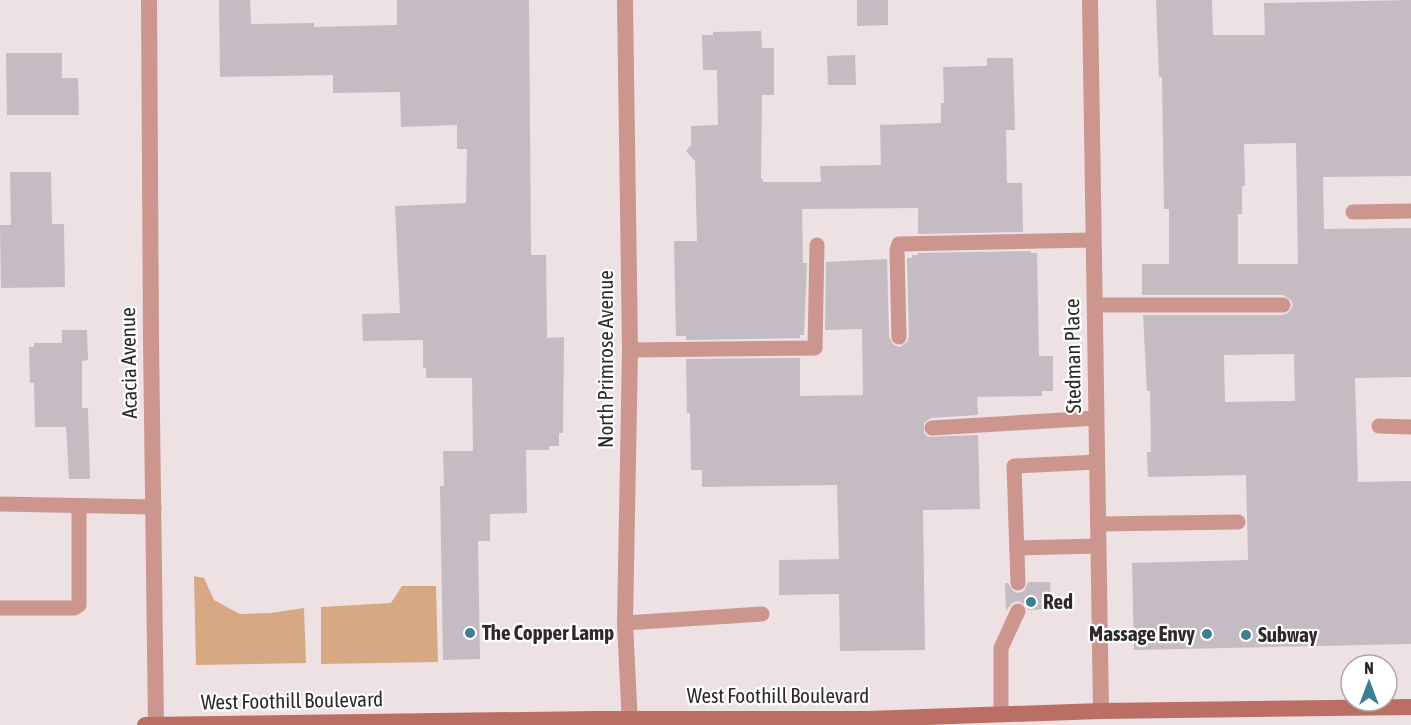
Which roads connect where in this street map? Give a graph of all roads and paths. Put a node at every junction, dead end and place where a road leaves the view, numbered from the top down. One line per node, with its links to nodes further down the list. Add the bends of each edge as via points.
1 (149, 0): 19 (street, Acacia Avenue)
2 (625, 0): 11 (street, North Primrose Avenue)
3 (1090, 0): 6 (street, Stedman Place)
4 (1411, 211): 5 (lane)
5 (1353, 212)
6 (1093, 240): 8 (street, Stedman Place); 10 (lane, via 899,244)
7 (817, 245): 11 (lane, via 815,348)
8 (1095, 305): 9 (lane); 12 (street, Stedman Place)
9 (1283, 305)
10 (899, 337)
11 (630, 350): 28 (street, North Primrose Avenue)
12 (1096, 418): 15 (lane); 16 (street, Stedman Place)
13 (1379, 426): 14 (lane)
14 (1411, 427)
15 (932, 428)
16 (1097, 462): 21 (street, Stedman Place); 23 (lane, via 1014,466)
17 (0, 504): 18 (lane)
18 (80, 506): 19 (lane); 25 (lane, via 79,605)
19 (154, 507): 36 (street, Acacia Avenue)
20 (1238, 522): 21 (lane)
21 (1098, 524): 22 (street, Stedman Place)
22 (1098, 546): 23 (lane); 30 (street, Stedman Place)
23 (1017, 548): 24 (lane)
24 (1018, 583)
25 (0, 608)
26 (1018, 611): 31 (lane, via 1000,648)
27 (762, 614): 28 (lane)
28 (625, 623): 32 (street, North Primrose Avenue)
29 (1411, 707): 30 (main road, West Foothill Boulevard)
30 (1101, 711): 31 (main road, West Foothill Boulevard)
31 (1001, 714): 33 (main road, West Foothill Boulevard)
32 (630, 722): 33 (main road, West Foothill Boulevard); 34 (main road, West Foothill Boulevard)
33 (867, 722)
34 (302, 724): 36 (main road, West Foothill Boulevard)
35 (145, 725): 36 (main road, West Foothill Boulevard)
36 (156, 725)

